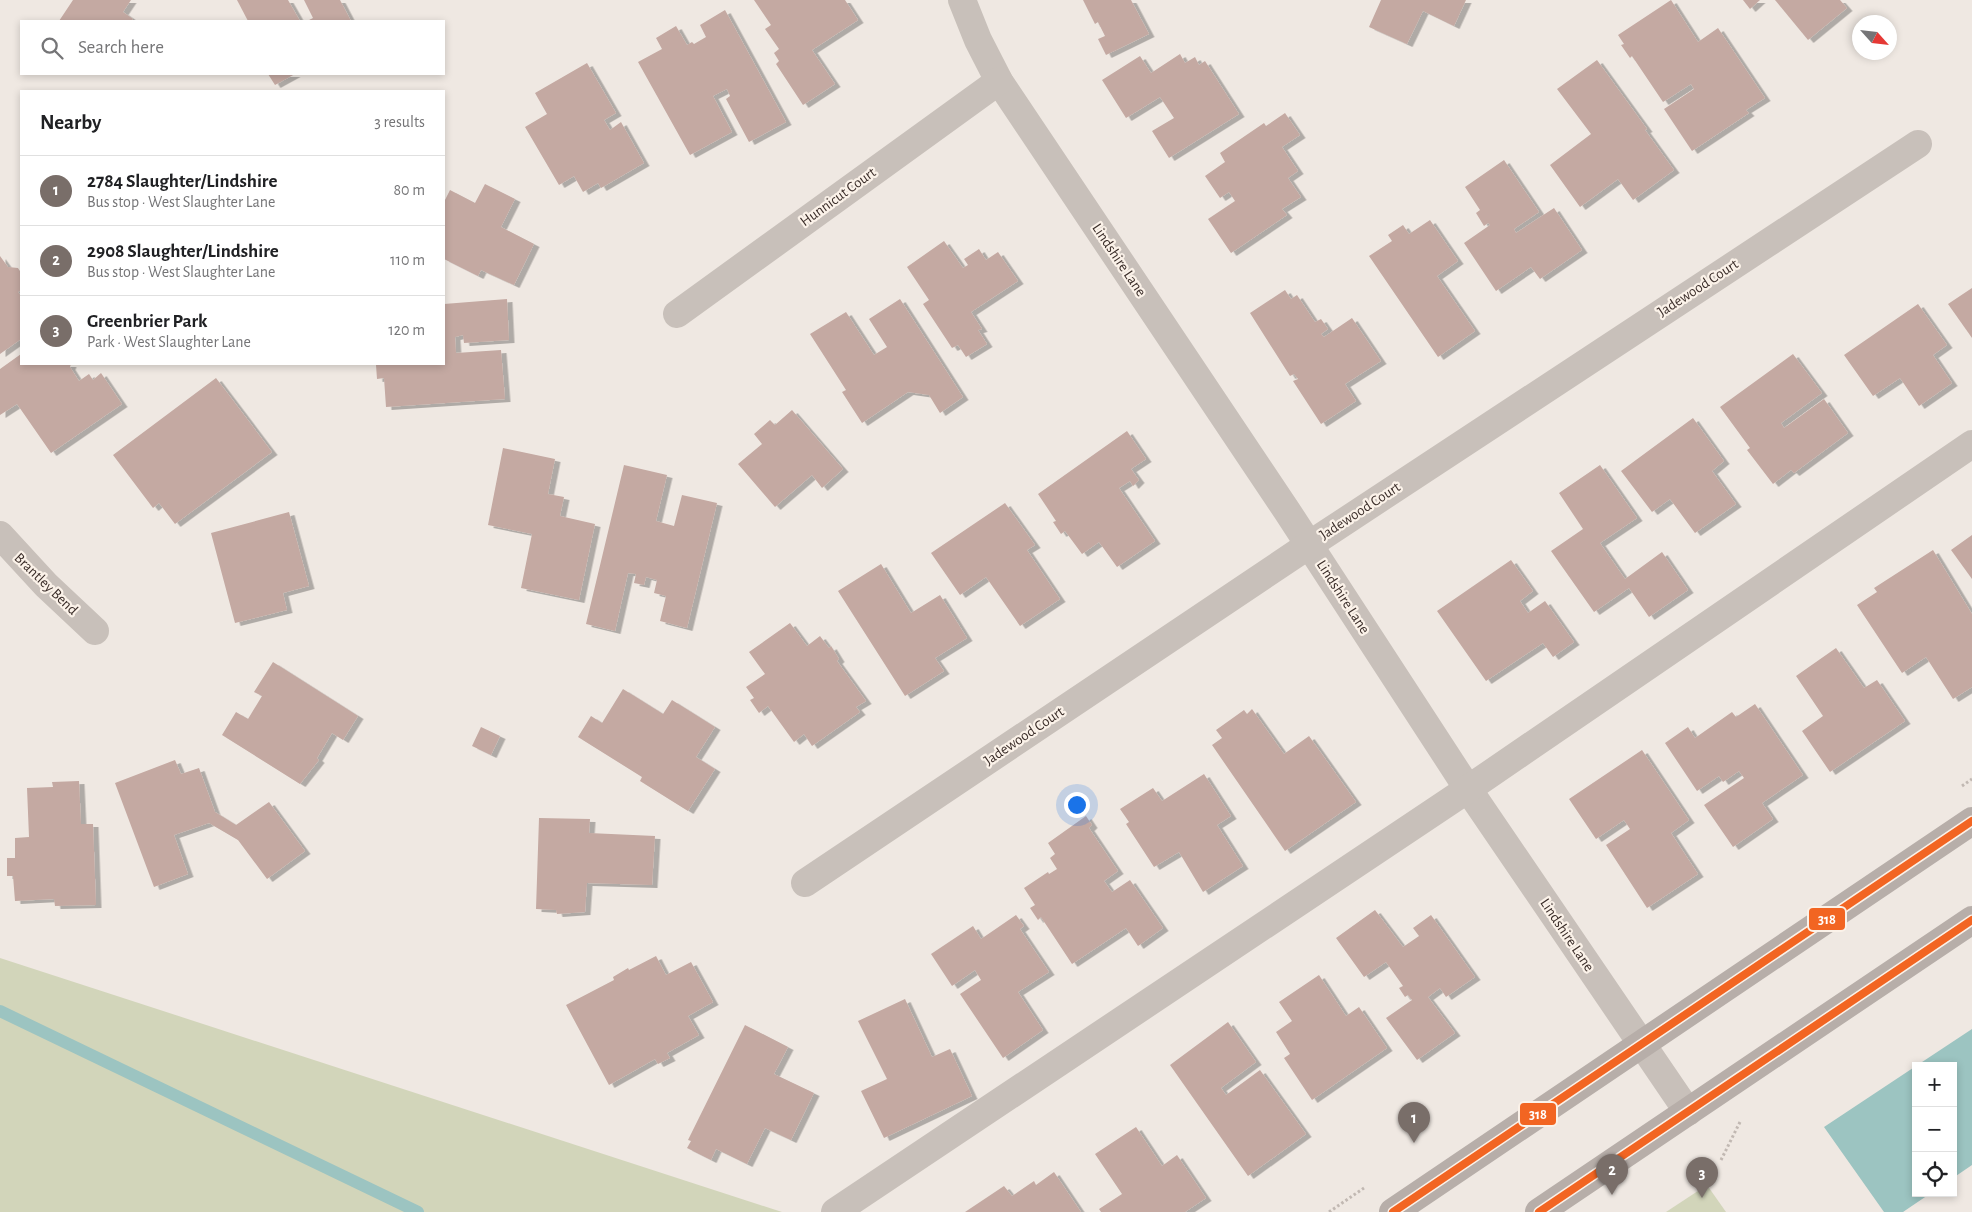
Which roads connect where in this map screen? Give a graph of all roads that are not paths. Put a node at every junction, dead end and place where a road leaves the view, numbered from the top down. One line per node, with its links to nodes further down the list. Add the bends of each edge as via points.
1 (962, 0): 2 (street, Lindshire Lane)
2 (999, 81): 4 (street, Hunnicut Court); 7 (street, Lindshire Lane)
3 (1918, 144): 7 (street, Jadewood Court)
4 (677, 314)
5 (1972, 444): 9 (street)
6 (0, 535): 8 (street, Brantley Bend, via 46,585)
7 (1309, 544): 9 (street, Lindshire Lane); 11 (street, Jadewood Court)
8 (95, 630)
9 (1468, 789): 13 (street, Lindshire Lane); 15 (street)
10 (1972, 821): 13 (main road)
11 (805, 883)
12 (1972, 920): 14 (main road)
13 (1641, 1044): 14 (street, Lindshire Lane); 16 (main road)
14 (1688, 1112): 17 (main road)
15 (835, 1212)
16 (1393, 1212)
17 (1539, 1212)

